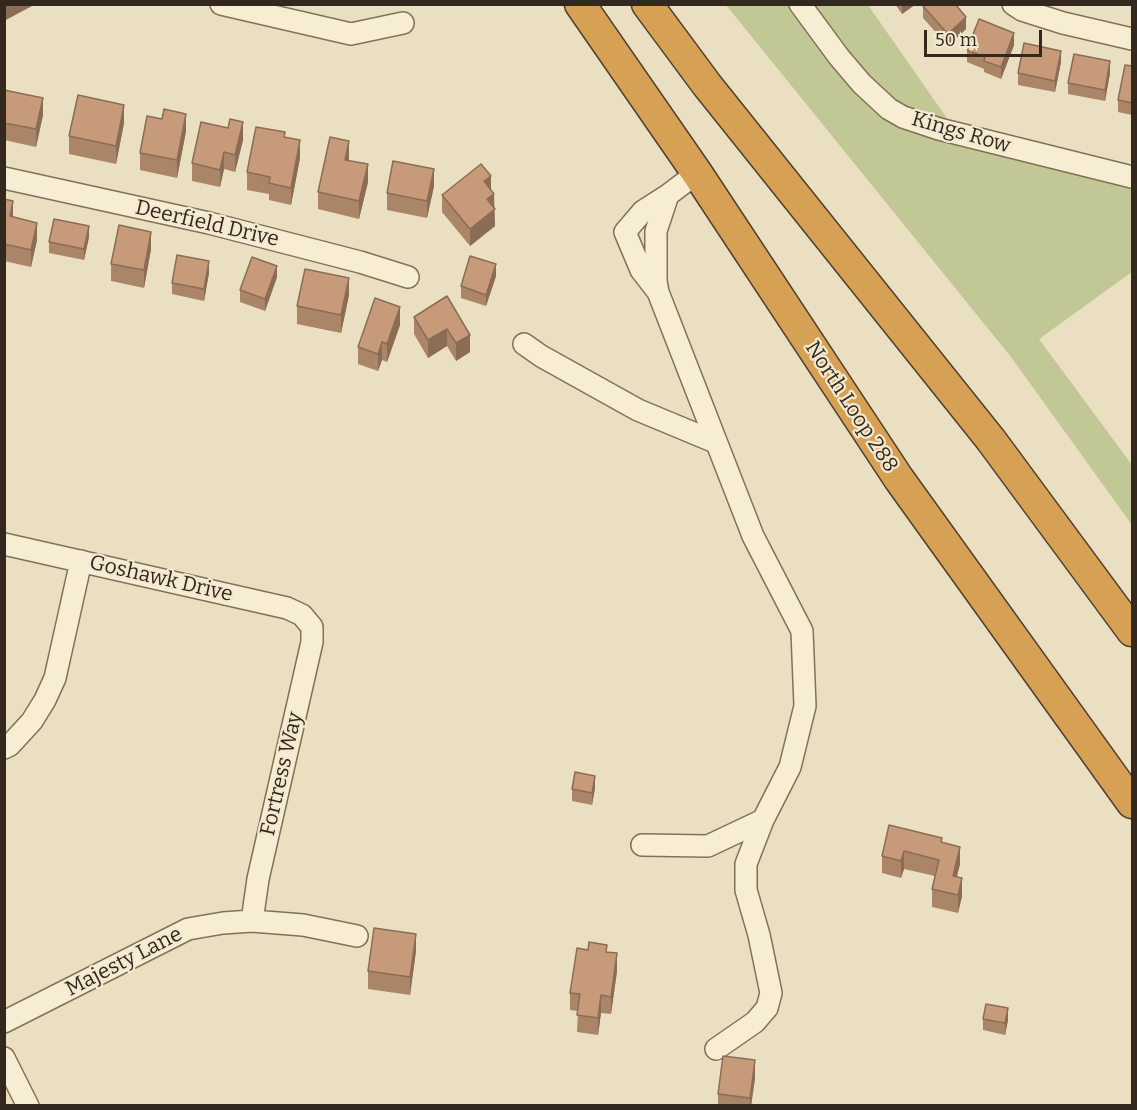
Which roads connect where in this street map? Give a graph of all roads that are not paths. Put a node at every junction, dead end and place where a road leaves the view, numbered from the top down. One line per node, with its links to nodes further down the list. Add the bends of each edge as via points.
1 (221, 4): 6 (street, via 351,34)
2 (580, 4): 8 (highway, North Loop 288)
3 (647, 4): 19 (highway, via 977,423)
4 (800, 4): 9 (street, Kings Row, via 862,84 903,117)
5 (1013, 4): 7 (street, via 1063,23)
6 (403, 23)
7 (1132, 39)
8 (696, 172): 11 (street); 21 (highway, North Loop 288, via 899,479)
9 (1132, 177)
10 (4, 178): 12 (street, Deerfield Drive, via 209,223)
11 (668, 195): 13 (street, via 656,231); 13 (street, via 643,211 626,232 641,270)
12 (408, 277)
13 (658, 292): 15 (street)
14 (524, 344): 15 (street, via 638,410)
15 (715, 442): 22 (street, via 753,536 802,631 805,705 790,767)
16 (4, 544): 17 (street, Goshawk Drive)
17 (81, 561): 18 (street, Goshawk Drive, via 287,608 302,615); 20 (street, via 55,678 32,721)
18 (312, 627): 24 (street, Fortress Way)
19 (1132, 631)
20 (4, 748)
21 (1132, 803)
22 (763, 820): 23 (street, via 708,846); 27 (street, via 746,864 746,890 771,993 767,1008 755,1022)
23 (642, 845)
24 (252, 921): 25 (street, Majesty Lane, via 303,925); 26 (street, Majesty Lane, via 188,929)
25 (357, 936)
26 (4, 1022)
27 (716, 1049)
28 (4, 1058): 29 (street)
29 (28, 1106)

